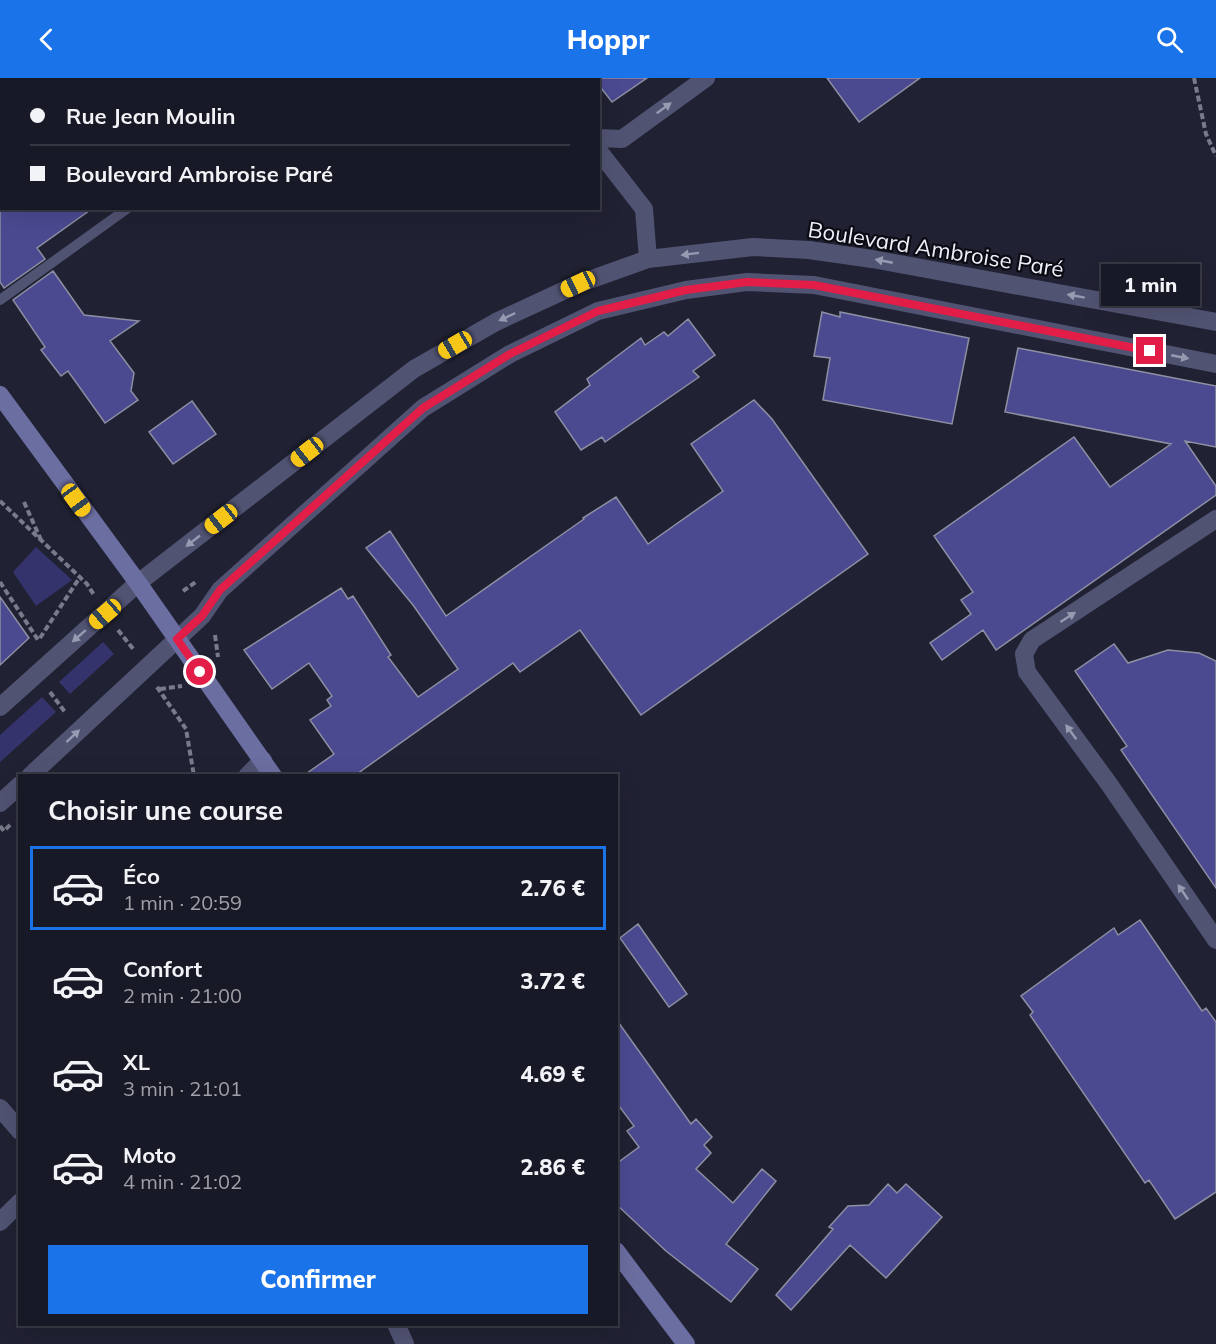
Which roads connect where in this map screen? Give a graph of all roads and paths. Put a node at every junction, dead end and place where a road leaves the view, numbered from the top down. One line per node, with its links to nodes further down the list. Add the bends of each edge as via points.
1 (706, 78): 3 (street, one-way to 1, via 622,140)
2 (1194, 78): 5 (path, via 1206,134)
3 (600, 138)
4 (600, 153): 7 (street, via 644,209)
5 (1216, 156)
6 (125, 210): 8 (lane)
7 (648, 259): 9 (street, Boulevard Ambroise Paré, one-way to 7, via 809,250 753,247); 18 (street, Boulevard Ambroise Paré, one-way to 18, via 578,284 496,322 414,369)
8 (0, 300)
9 (1216, 322)
10 (1216, 364): 22 (street, one-way to 10, via 202,616 220,590 423,408 510,354 598,311 686,290 747,282 814,285)
11 (0, 395): 18 (main road)
12 (0, 501): 13 (path, via 43,543)
13 (24, 502)
14 (1216, 519): 34 (street, one-way to 14, via 1027,672 1024,654 1032,640)
15 (80, 577): 21 (path)
16 (201, 578): 19 (path)
17 (0, 582): 21 (path)
18 (138, 583): 22 (main road); 25 (street, Boulevard Ambroise Paré, one-way to 25)
19 (183, 591)
20 (215, 633): 24 (path, via 218,658)
21 (39, 639): 23 (path)
22 (177, 639): 24 (main road); 30 (street, one-way to 22)
23 (34, 646)
24 (200, 672): 26 (path, via 183,686 159,690); 29 (main road)
25 (35, 675): 27 (street, Boulevard Ambroise Paré); 28 (path, via 66,712)
26 (151, 697)
27 (0, 707)
28 (57, 720)
29 (268, 768): 31 (street)
30 (32, 774)
31 (252, 774)
32 (18, 787): 33 (street)
33 (0, 803)
34 (1216, 940)
35 (0, 1108): 36 (street)
36 (18, 1129)
37 (18, 1204): 38 (street)
38 (0, 1222)
39 (618, 1254): 42 (main road)
40 (397, 1326): 41 (street)
41 (405, 1344)
42 (686, 1344)

